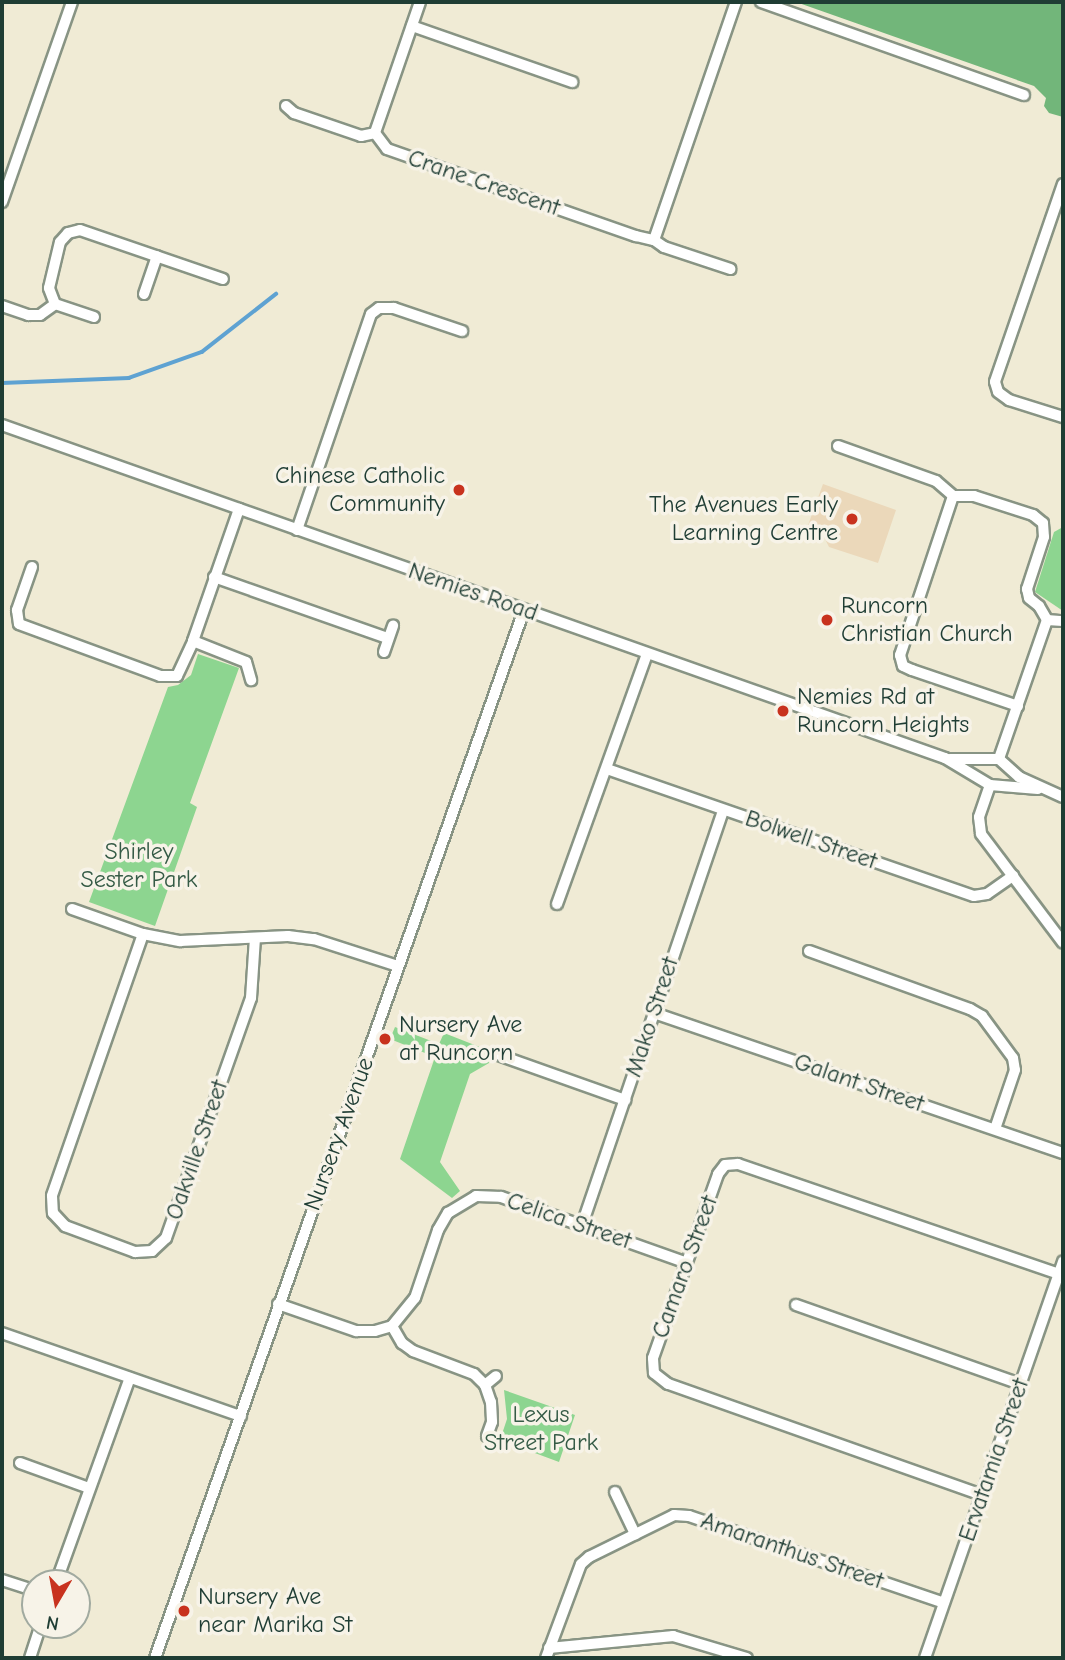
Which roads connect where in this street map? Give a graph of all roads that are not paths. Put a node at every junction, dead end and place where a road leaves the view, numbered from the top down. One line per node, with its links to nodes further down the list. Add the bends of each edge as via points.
1 (72, 2): 11 (street)
2 (420, 2): 5 (street)
3 (736, 2): 12 (street)
4 (761, 2): 7 (street)
5 (412, 26): 6 (street); 9 (street)
6 (572, 82)
7 (1024, 95)
8 (286, 106): 9 (street, via 294,113 361,136)
9 (376, 133): 12 (street, Crane Crescent, via 387,149)
10 (1063, 184): 21 (street, via 995,382 998,392 1009,400)
11 (2, 202)
12 (654, 240): 14 (street, Crane Crescent)
13 (157, 256): 15 (street); 16 (street); 17 (street, via 80,230 68,233 60,242 50,288)
14 (730, 269)
15 (223, 279)
16 (144, 293)
17 (55, 304): 18 (street, via 40,314 28,315); 19 (street)
18 (2, 306)
19 (94, 317)
20 (462, 331): 26 (street, via 394,308 379,308 371,314)
21 (1063, 417)
22 (2, 425): 25 (street, Nemies Road)
23 (838, 446): 24 (street, via 936,481)
24 (953, 496): 30 (street, via 974,496 1033,515 1043,523 1044,537 1027,589); 38 (street, via 900,656 903,666)
25 (239, 509): 26 (street, Nemies Road); 28 (street)
26 (297, 530): 29 (street, Nemies Road)
27 (32, 567): 34 (street, via 16,618 28,628 160,676 181,672)
28 (215, 577): 33 (street); 34 (street)
29 (524, 610): 36 (street, Nemies Road); 54 (street, Nursery Avenue)
30 (1046, 620): 31 (street); 38 (street)
31 (1063, 621)
32 (393, 626): 33 (street)
33 (387, 638): 35 (street)
34 (193, 641): 37 (street, via 246,662)
35 (384, 652)
36 (647, 653): 39 (street, Nemies Road); 42 (street)
37 (251, 680)
38 (1018, 706): 40 (street)
39 (944, 758): 40 (street, Nemies Road); 43 (street, Nemies Road)
40 (994, 759): 41 (street, Nemies Road); 43 (street, via 981,768)
41 (1007, 767): 43 (street, via 1007,777); 44 (street, Nemies Road)
42 (607, 769): 46 (street, Bolwell Street); 48 (street)
43 (991, 783): 44 (street, Nemies Road); 47 (street, via 979,817 981,834)
44 (1038, 789): 45 (street, Nemies Road)
45 (1063, 797)
46 (723, 810): 47 (street, Bolwell Street, via 974,896 987,894); 55 (street, Mako Street)
47 (1013, 876): 52 (street)
48 (557, 904)
49 (72, 909): 50 (street)
50 (143, 934): 51 (street, via 180,941); 51 (street, Oakville Street, via 52,1196 53,1213 65,1226 135,1252 152,1251 166,1238 251,998)
51 (254, 938): 54 (street, via 314,939)
52 (1063, 943)
53 (809, 951): 58 (street, via 982,1016 1013,1058 1015,1070)
54 (398, 966): 64 (street, Nursery Avenue)
55 (654, 1013): 57 (street, Mako Street); 58 (street, Galant Street)
56 (501, 1056): 57 (street)
57 (625, 1100): 60 (street, Mako Street)
58 (995, 1129): 59 (street, Galant Street)
59 (1063, 1153)
60 (582, 1225): 62 (street, Celica Street); 66 (street, Celica Street, via 501,1196 476,1196 462,1202 438,1230 415,1298)
61 (1063, 1262): 63 (street, Ervatamia Street)
62 (687, 1263): 63 (street, Camaro Street, via 719,1174 725,1166 738,1164); 77 (street, Camaro Street, via 653,1358 654,1373 668,1384)
63 (1059, 1274): 70 (street, Ervatamia Street)
64 (278, 1304): 66 (street, via 356,1331); 72 (street, Nursery Avenue)
65 (796, 1306): 70 (street)
66 (392, 1326): 71 (street, via 413,1351 474,1374)
67 (2, 1333): 69 (street)
68 (496, 1376): 71 (street)
69 (130, 1378): 72 (street); 75 (street)
70 (1020, 1384): 77 (street, Ervatamia Street)
71 (485, 1385): 73 (street, via 492,1422)
72 (241, 1416): 86 (street, Nursery Avenue)
73 (487, 1436)
74 (20, 1463): 75 (street)
75 (89, 1488): 79 (street)
76 (615, 1492): 78 (street)
77 (982, 1495): 82 (street, Ervatamia Street)
78 (635, 1534): 82 (street, Amaranthus Street, via 674,1515 689,1516); 84 (street, Amaranthus Street, via 581,1564)
79 (61, 1569)
80 (2, 1580): 81 (street)
81 (21, 1586)
82 (944, 1603): 88 (street, Ervatamia Street)
83 (36, 1639): 85 (street)
84 (547, 1653): 87 (street, via 673,1636)
85 (30, 1658)
86 (157, 1658)
87 (747, 1658)
88 (925, 1658)

